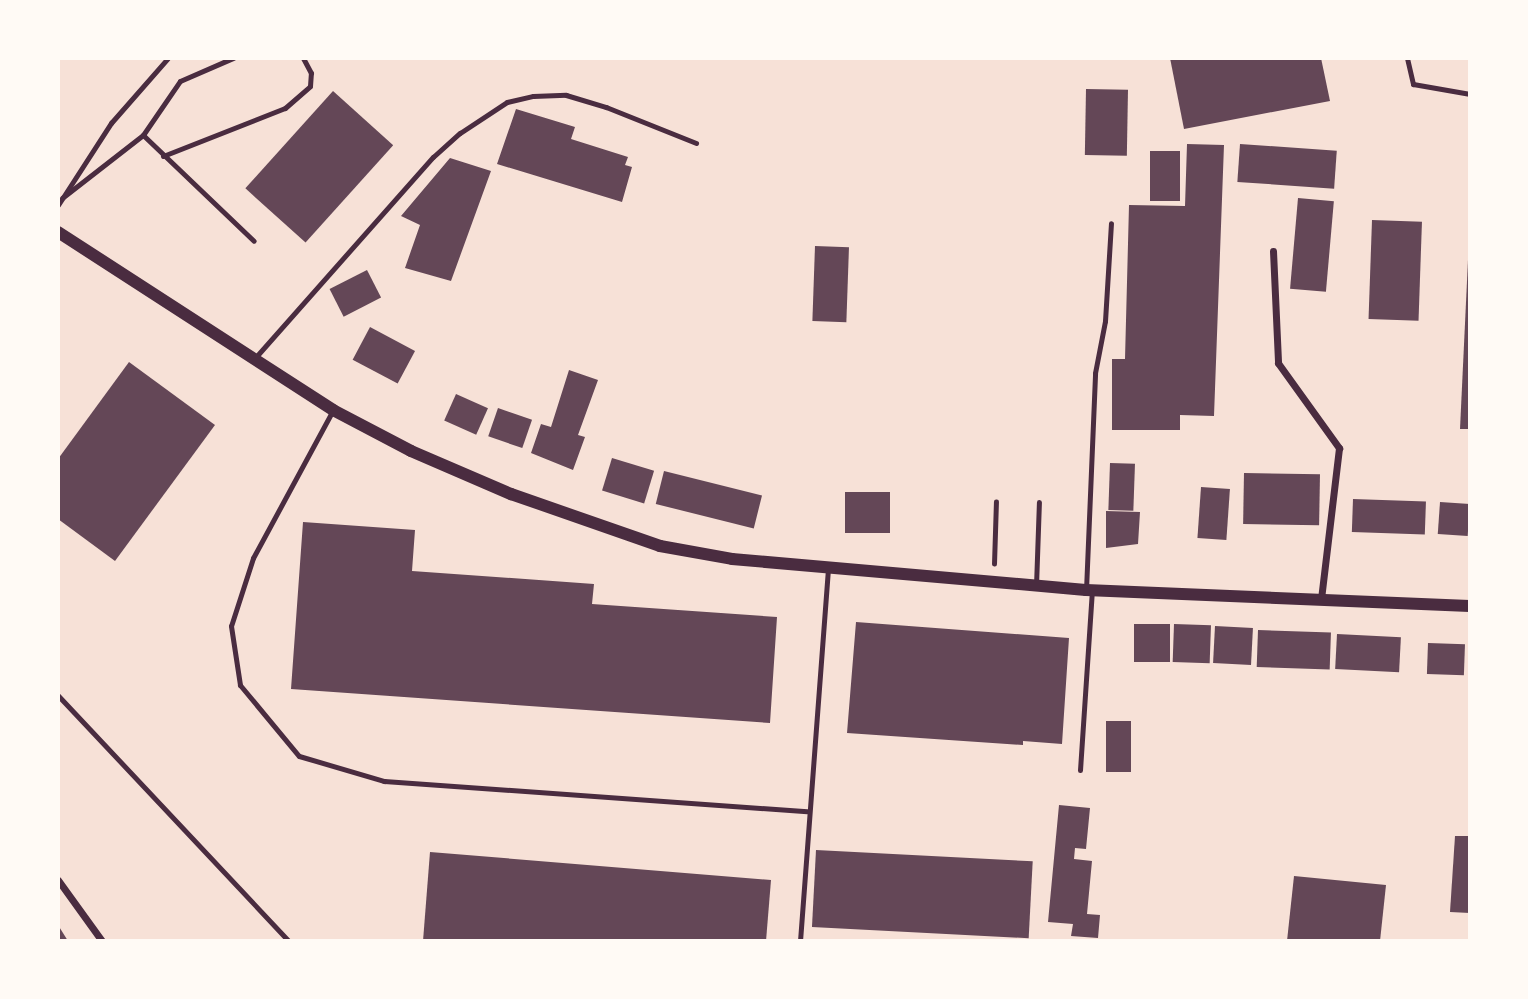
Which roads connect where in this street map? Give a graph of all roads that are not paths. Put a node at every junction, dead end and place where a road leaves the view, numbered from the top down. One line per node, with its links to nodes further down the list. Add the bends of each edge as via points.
1 (168, 58): 9 (lane, via 111,123)
2 (233, 58): 6 (lane, via 180,81)
3 (303, 58): 8 (lane, via 311,73 310,86 285,108)
4 (1406, 58): 5 (lane, via 1413,84)
5 (1470, 94)
6 (143, 135): 8 (lane); 9 (lane)
7 (696, 143): 15 (lane, via 566,95 507,102 433,156)
8 (163, 156): 13 (lane)
9 (62, 198): 10 (lane)
10 (58, 205)
11 (1111, 223): 20 (lane, via 1105,321 1095,373)
12 (58, 232): 15 (street)
13 (254, 241)
14 (1272, 251): 21 (street, via 1278,363 1339,448)
15 (254, 359): 16 (street)
16 (332, 410): 18 (street, via 411,451 511,494 660,545 732,559); 24 (lane, via 253,558 230,626 240,685 299,756 384,781)
17 (1039, 502): 19 (lane)
18 (828, 568): 19 (street); 24 (lane)
19 (1036, 586): 20 (street)
20 (1089, 590): 21 (street); 23 (lane)
21 (1321, 599): 22 (street)
22 (1470, 606)
23 (1080, 770)
24 (807, 811): 27 (lane)
25 (58, 880): 26 (street)
26 (102, 941)
27 (800, 941)

